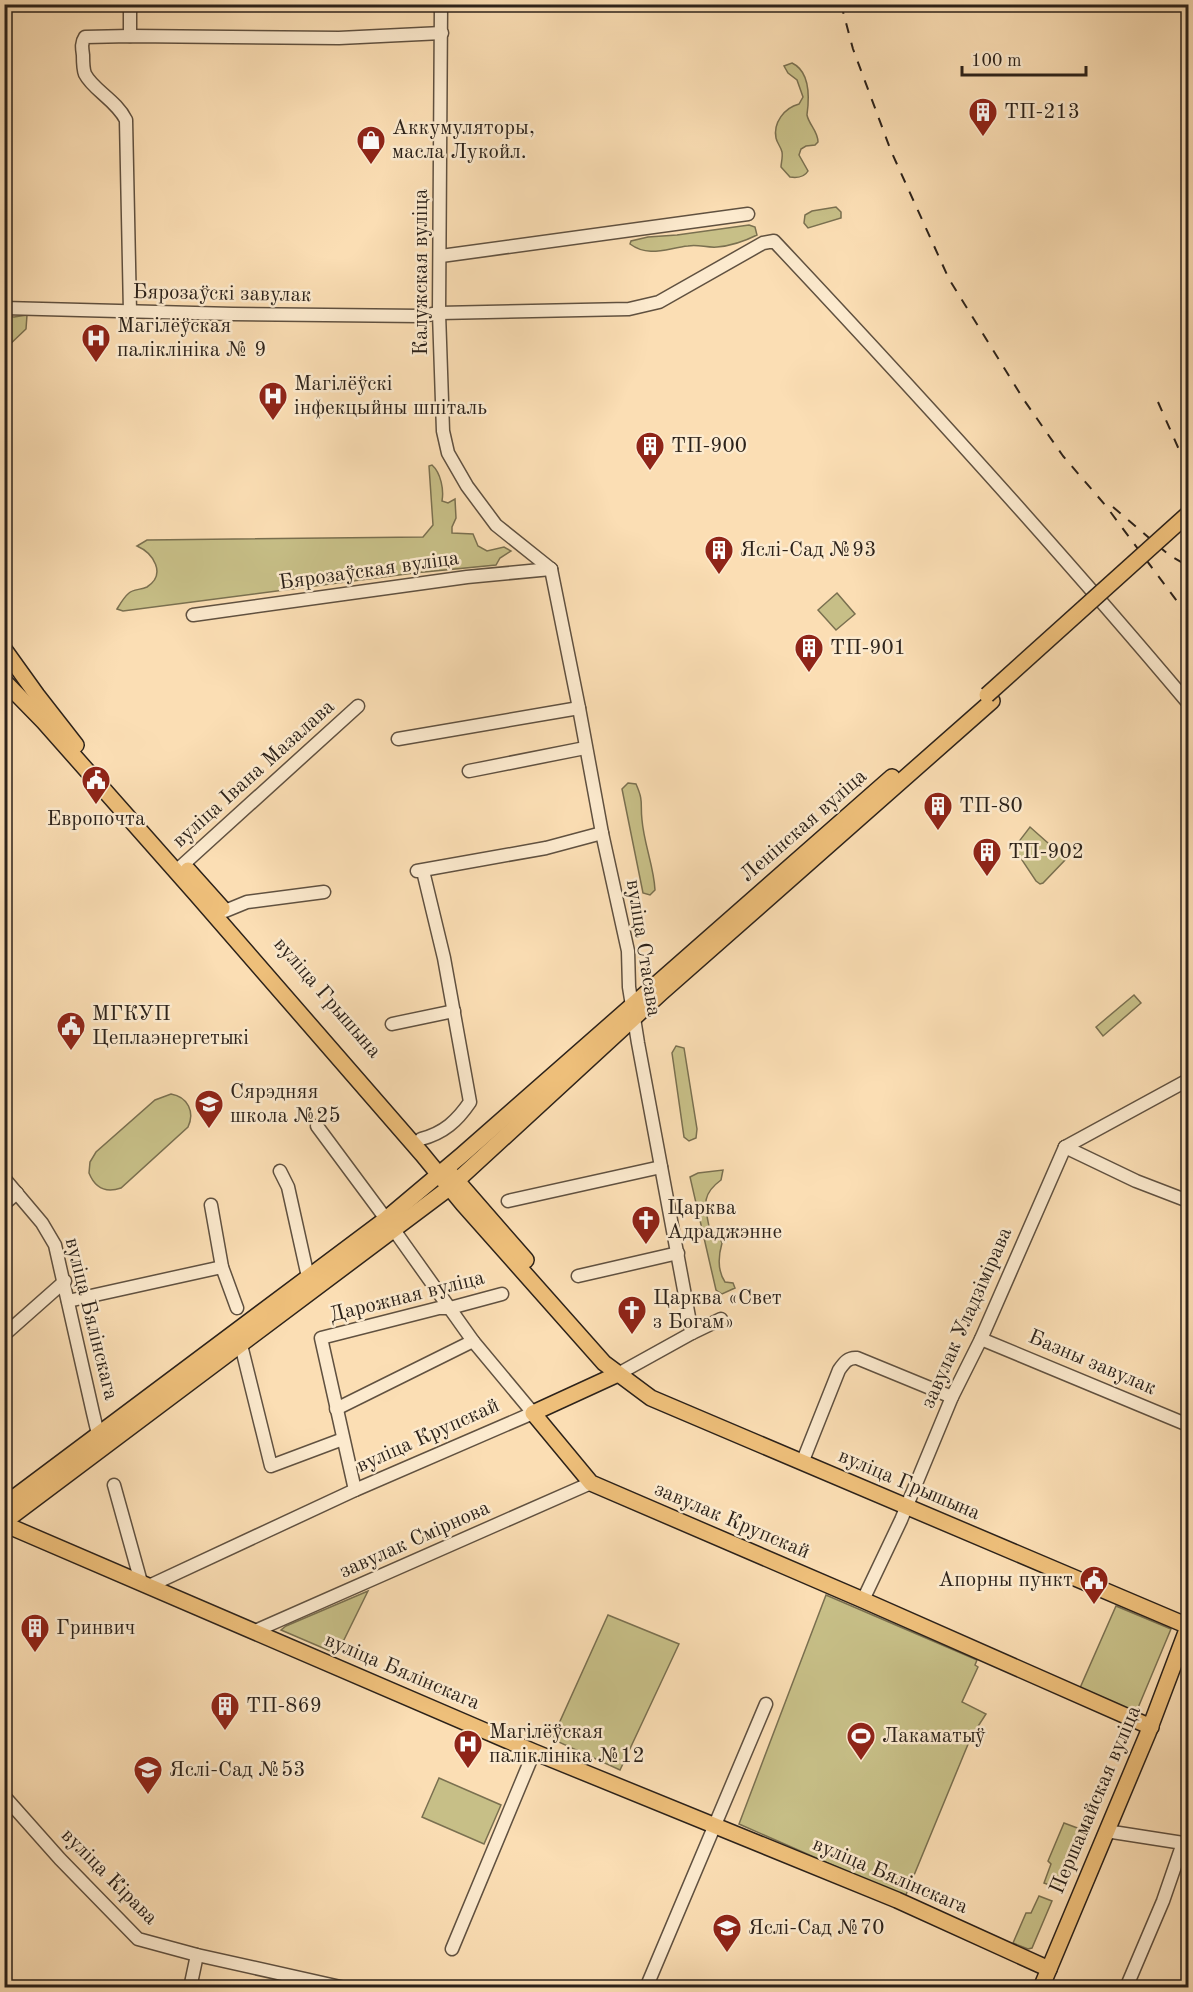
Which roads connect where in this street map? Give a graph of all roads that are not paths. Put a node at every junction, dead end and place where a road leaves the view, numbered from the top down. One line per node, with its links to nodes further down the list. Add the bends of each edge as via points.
1 (130, 4): 4 (street)
2 (441, 4): 3 (street, Калужская вуліца)
3 (442, 33): 4 (street, via 329,38); 6 (street, Калужская вуліца)
4 (130, 36): 8 (street, via 85,37 82,47 88,79 117,105 126,120)
5 (748, 214): 6 (street)
6 (441, 256): 9 (street, Калужская вуліца)
7 (4, 308): 8 (street, Бярозаўскі завулак)
8 (130, 312): 9 (street, Бярозаўскі завулак, via 421,316)
9 (439, 313): 12 (street, Калужская вуліца, via 443,431 448,453 466,486 496,525); 17 (street, Бярозаўскі завулак, via 629,309 659,302 763,243 774,241 1123,624)
10 (1188, 514): 16 (main road, Ленінская вуліца, bridge)
11 (1188, 526): 16 (main road, Ленінская вуліца)
12 (551, 570): 13 (street, Бярозаўская вуліца, via 467,577); 19 (street, вуліца Стасава)
13 (193, 615)
14 (4, 649): 24 (main road, вуліца Грышына, via 83,753)
15 (4, 681): 24 (main road, вуліца Грышына)
16 (990, 698): 28 (main road, Ленінская вуліца)
17 (1188, 703)
18 (358, 706): 24 (street, вуліца Iвана Мазалава)
19 (579, 708): 20 (street); 21 (street, вуліца Стасава)
20 (398, 739)
21 (585, 748): 22 (street); 23 (street, вуліца Стасава)
22 (469, 771)
23 (602, 833): 27 (street, via 546,848 420,871); 28 (street, вуліца Стасава, via 628,951)
24 (179, 868): 26 (main road, вуліца Грышына); 36 (main road, вуліца Грышына)
25 (324, 892): 26 (street, via 247,902)
26 (225, 911): 32 (main road, вуліца Грышына)
27 (454, 1011): 29 (street); 32 (street, via 470,1102 459,1119 443,1131)
28 (634, 1011): 34 (street, вуліца Стасава); 36 (main road, Ленінская вуліца); 38 (main road, Ленінская вуліца)
29 (392, 1024)
30 (1188, 1080): 33 (street)
31 (317, 1126): 44 (street, завулак Крупскай)
32 (421, 1139): 36 (main road, вуліца Грышына)
33 (1065, 1147): 41 (street); 57 (street, завулак Уладзімірава)
34 (662, 1167): 40 (street); 45 (street, вуліца Стасава)
35 (280, 1171): 48 (street, via 288,1187)
36 (442, 1172): 38 (main road, вуліца Грышына); 44 (main road)
37 (4, 1178): 39 (street, вуліца Бялінскага)
38 (453, 1184): 44 (main road); 60 (main road, вуліца Грышына, via 610,1356)
39 (17, 1193): 42 (street); 49 (street, вуліца Бялінскага, via 55,1245)
40 (508, 1201)
41 (1188, 1201)
42 (4, 1204)
43 (211, 1205): 46 (street)
44 (390, 1224): 48 (main road); 53 (street, завулак Крупскай); 59 (main road)
45 (678, 1253): 47 (street); 55 (street, вуліца Стасава)
46 (222, 1267): 51 (street); 52 (street)
47 (578, 1276)
48 (308, 1277): 66 (main road)
49 (65, 1281): 51 (street, вуліца Бялінскага); 56 (street)
50 (502, 1294): 53 (street, Дарожная вуліца)
51 (68, 1301): 66 (street, вуліца Бялінскага)
52 (237, 1308)
53 (450, 1308): 58 (street, завулак Крупскай); 62 (street, Дарожная вуліца, via 321,1338)
54 (721, 1319): 55 (street, вуліца Крупскай)
55 (692, 1333): 60 (street, вуліца Крупскай)
56 (4, 1335)
57 (981, 1339): 61 (street, завулак Уладзімірава); 64 (street, Базны завулак)
58 (473, 1341): 62 (street); 63 (street, завулак Крупскай)
59 (241, 1345): 65 (street, via 271,1466); 66 (main road)
60 (618, 1374): 63 (main road, вуліца Крупскай); 67 (main road, вуліца Грышына, via 651,1398)
61 (952, 1397): 67 (street, via 851,1358 840,1370); 72 (street, завулак Уладзімірава)
62 (336, 1409): 65 (street)
63 (533, 1413): 68 (main road, завулак Крупскай); 70 (street, вуліца Крупскай)
64 (1188, 1425)
65 (343, 1439): 70 (street)
66 (102, 1440): 71 (main road); 73 (main road)
67 (802, 1463): 72 (main road, вуліца Грышына)
68 (591, 1483): 75 (main road, завулак Крупскай); 77 (street, завулак Смірнова)
69 (114, 1485): 74 (street)
70 (355, 1490): 74 (street, вуліца Крупскай)
71 (4, 1505)
72 (906, 1507): 75 (street, завулак Уладзімірава); 76 (main road, вуліца Грышына)
73 (4, 1523): 74 (main road, вуліца Бялінскага)
74 (145, 1584): 77 (main road, вуліца Бялінскага)
75 (863, 1600): 79 (main road, завулак Крупскай)
76 (1188, 1627): 79 (main road, Першамайская вуліца)
77 (255, 1631): 80 (main road, вуліца Бялінскага)
78 (766, 1704): 82 (street)
79 (1151, 1727): 83 (main road, Першамайская вуліца)
80 (534, 1752): 82 (main road, вуліца Бялінскага); 84 (street)
81 (4, 1796): 85 (street, вуліца Кірава, via 138,1939)
82 (713, 1826): 86 (main road, вуліца Бялінскага, via 897,1900); 90 (street)
83 (1106, 1831): 86 (main road, Першамайская вуліца); 92 (street, via 1184,1843)
84 (452, 1949)
85 (197, 1954): 87 (street, вуліца Кірава); 88 (street)
86 (1049, 1969): 91 (main road, Першамайская вуліца)
87 (299, 1983): 89 (street, вуліца Кірава)
88 (190, 1988)
89 (345, 1988)
90 (646, 1988)
91 (1041, 1988)
92 (1126, 1988)

